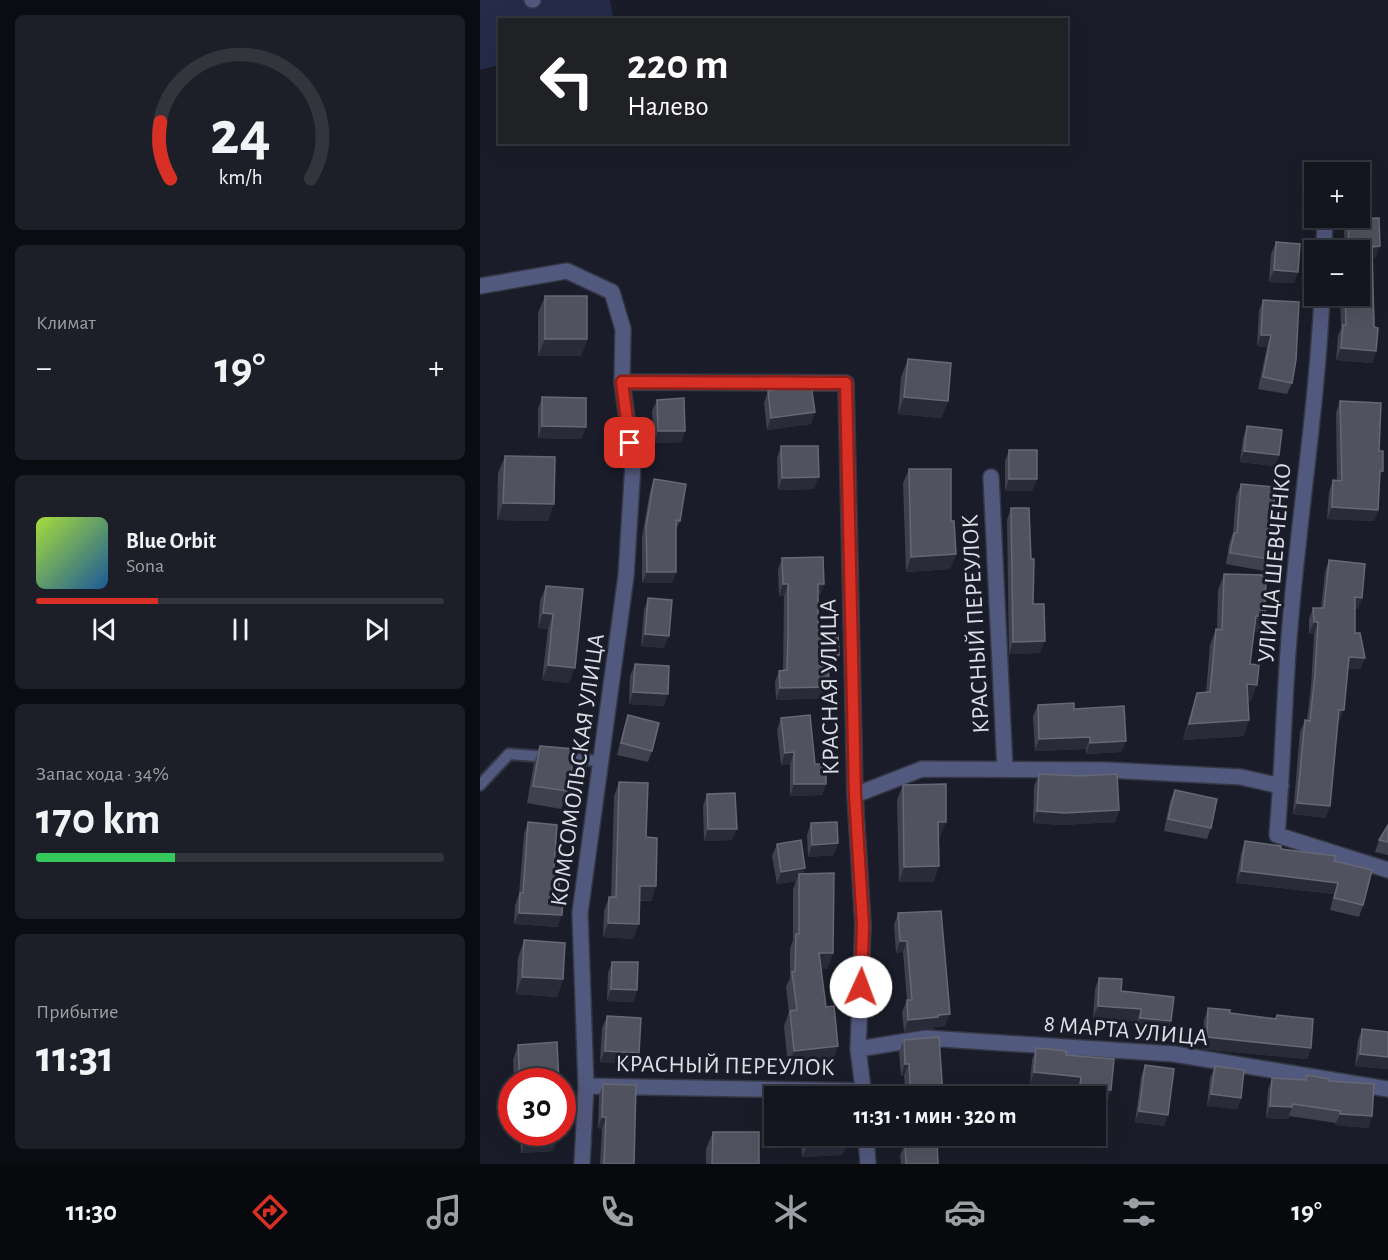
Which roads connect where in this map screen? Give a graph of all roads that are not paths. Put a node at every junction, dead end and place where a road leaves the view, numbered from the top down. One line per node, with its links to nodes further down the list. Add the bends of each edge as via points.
1 (480, 286): 3 (street, КОМСОМОЛЬСКАЯ УЛИЦА, via 567,271 612,292 623,329)
2 (1322, 306): 8 (street, УЛИЦА ШЕВЧЕНКО, via 1290,627)
3 (622, 382): 5 (street, КОМСОМОЛЬСКАЯ УЛИЦА, via 633,475 626,576); 9 (street, КРАСНАЯ УЛИЦА, via 846,383)
4 (991, 477): 6 (street, КРАСНЫЙ ПЕРЕУЛОК)
5 (601, 760): 7 (lane, via 509,754); 12 (street, КОМСОМОЛЬСКАЯ УЛИЦА, via 580,914)
6 (1005, 770): 8 (street, КРАСНЫЙ ПЕРЕУЛОК, via 1107,770 1241,777); 9 (street, КРАСНЫЙ ПЕРЕУЛОК, via 921,769)
7 (480, 785)
8 (1281, 786): 10 (street, УЛИЦА ШЕВЧЕНКО, via 1277,835)
9 (855, 795): 11 (street, КРАСНАЯ УЛИЦА, via 863,925)
10 (1388, 870)
11 (858, 1050): 13 (street, КРАСНАЯ УЛИЦА); 14 (street, 8 МАРТА УЛИЦА, via 926,1038 1173,1054)
12 (586, 1086): 15 (street, КРАСНЫЙ ПЕРЕУЛОК); 17 (street, КОМСОМОЛЬСКАЯ УЛИЦА)
13 (863, 1086)
14 (1388, 1089)
15 (764, 1091)
16 (867, 1146): 18 (street)
17 (582, 1164)
18 (868, 1164)

